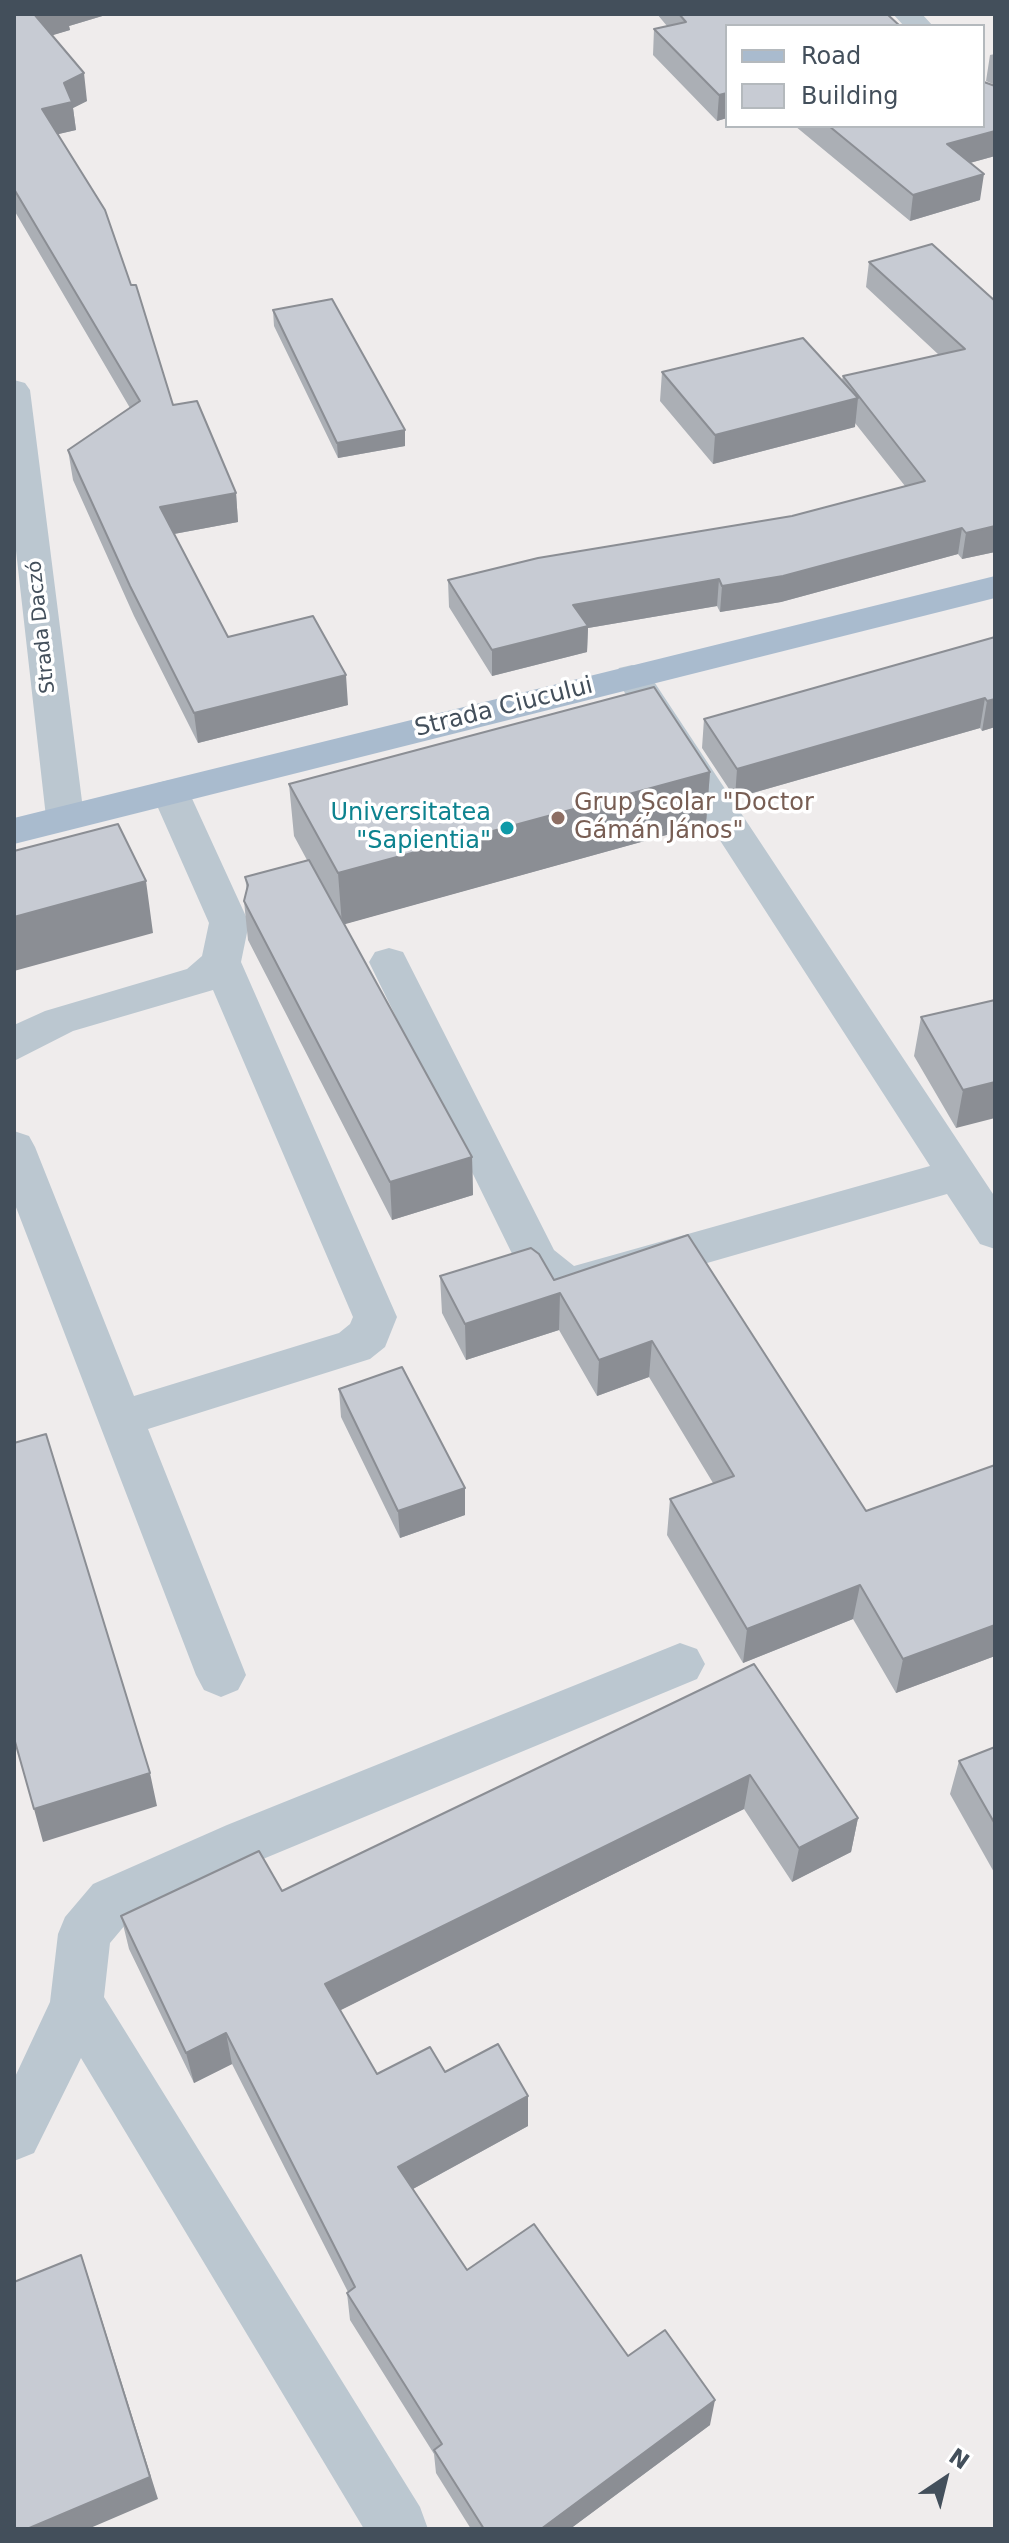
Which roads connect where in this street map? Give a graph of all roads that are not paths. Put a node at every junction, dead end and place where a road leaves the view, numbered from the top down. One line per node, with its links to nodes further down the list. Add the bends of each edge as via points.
1 (14, 390): 5 (street, Strada Daczó)
2 (995, 587): 3 (main road, Strada Ciucului)
3 (632, 676): 4 (main road, Strada Ciucului); 11 (street)
4 (170, 792): 5 (main road, Strada Ciucului); 7 (street, via 229,923)
5 (65, 817): 6 (main road, Strada Ciucului)
6 (14, 831)
7 (221, 962): 9 (street, via 201,979 59,1021); 13 (street, via 375,1317 369,1334 354,1346)
8 (389, 962): 11 (street, via 538,1262 558,1278 575,1284)
9 (14, 1046)
10 (14, 1147): 13 (street)
11 (956, 1175): 12 (street)
12 (995, 1232)
13 (120, 1419): 15 (street)
14 (680, 1664): 16 (street, via 112,1901 84,1934)
15 (221, 1675)
16 (77, 2002): 17 (street); 18 (street)
17 (14, 2134)
18 (398, 2529)

